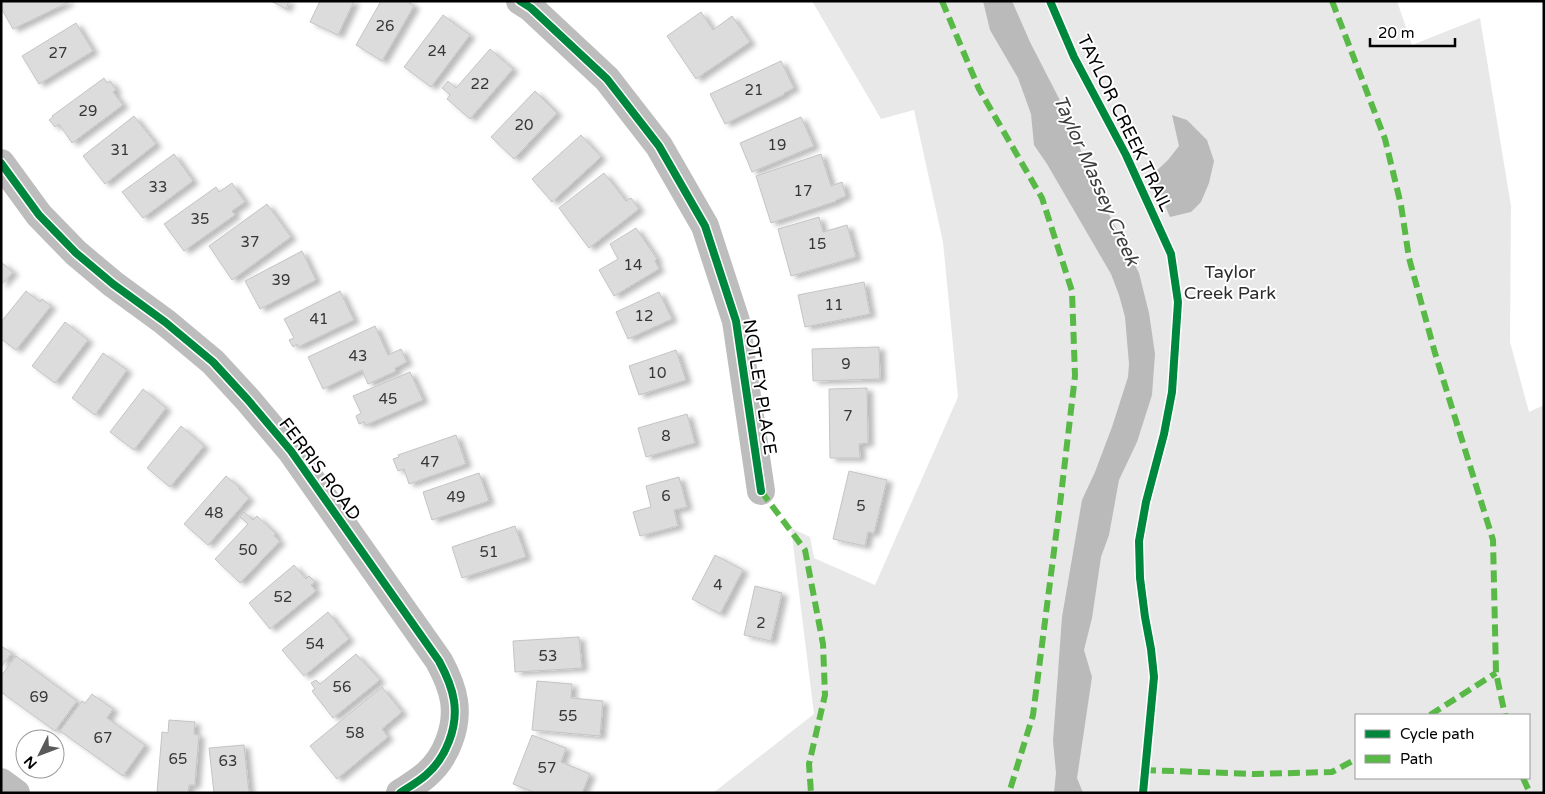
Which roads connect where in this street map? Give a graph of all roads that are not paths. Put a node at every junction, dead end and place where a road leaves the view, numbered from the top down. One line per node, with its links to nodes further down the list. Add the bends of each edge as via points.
1 (520, 1): 3 (street, NOTLEY PLACE, via 607,79 659,146 705,226 736,321)
2 (1, 164): 6 (street, FERRIS ROAD, via 39,215 76,253 213,362 248,400 291,451 439,661 454,702 454,722 445,752 427,774)
3 (761, 491)
4 (1, 782): 5 (street)
5 (16, 793)
6 (400, 793)

